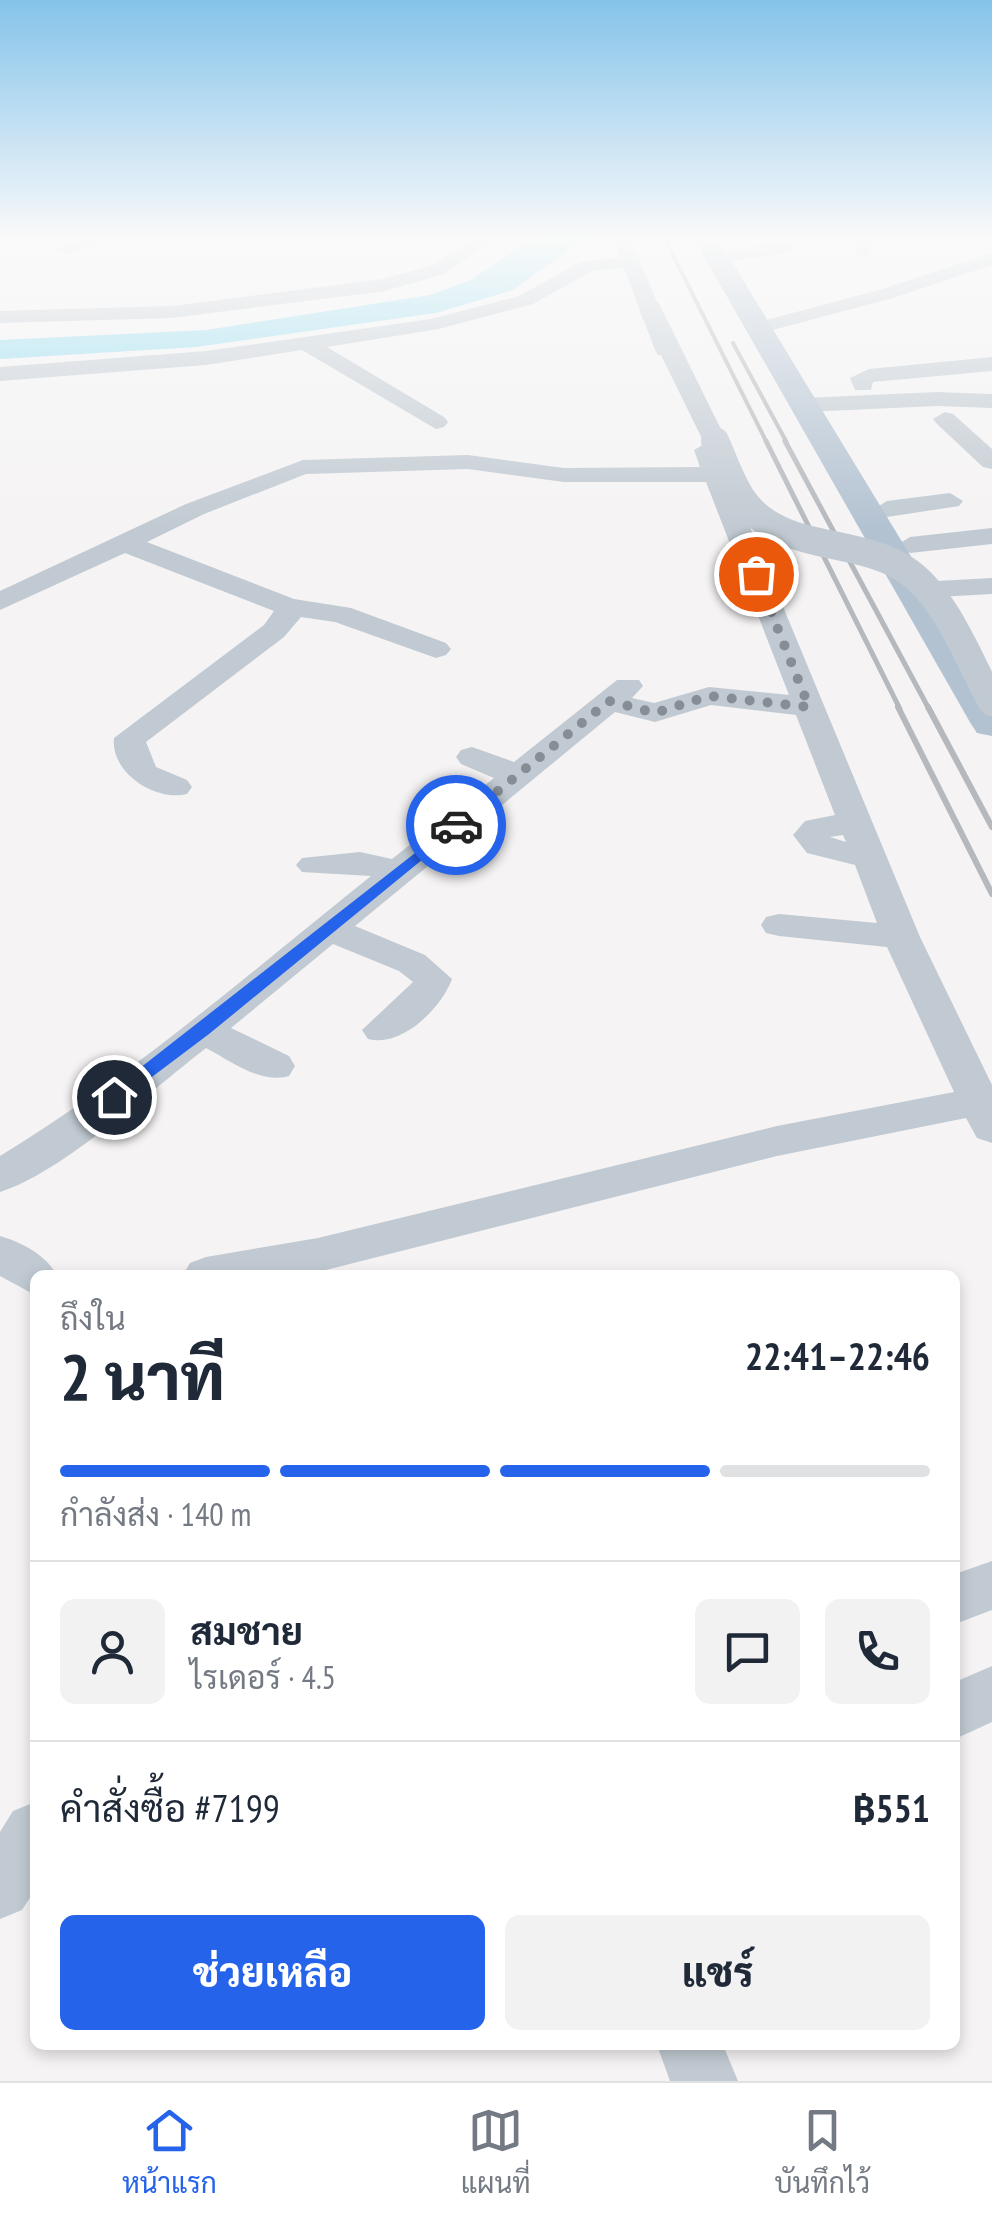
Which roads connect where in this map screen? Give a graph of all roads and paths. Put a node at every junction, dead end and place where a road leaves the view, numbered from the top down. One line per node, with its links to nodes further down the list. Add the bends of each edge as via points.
1 (373, 334): 6 (street)
2 (660, 334): 19 (street)
3 (663, 334): 35 (street, bridge, via 746,504 809,540 910,572)
4 (772, 334): 13 (main road)
5 (778, 334): 13 (main road)
6 (356, 337): 7 (street); 8 (street)
7 (306, 352): 10 (street); 16 (street)
8 (373, 355)
9 (992, 364): 12 (street, via 861,378)
10 (0, 374)
11 (992, 400): 12 (street)
12 (881, 401): 13 (street)
13 (813, 405): 21 (main road); 37 (main road)
14 (992, 412): 15 (street)
15 (944, 419): 17 (street); 18 (street)
16 (436, 422)
17 (876, 427)
18 (992, 462)
19 (716, 474): 23 (street, via 564,475 468,462 303,468 266,478); 36 (street)
20 (950, 502): 21 (street)
21 (887, 509): 24 (main road)
22 (992, 536): 24 (street)
23 (124, 543): 26 (street); 30 (street)
24 (910, 545): 28 (main road)
25 (41, 558): 26 (street)
26 (68, 570): 29 (street)
27 (992, 586): 28 (street)
28 (937, 589): 32 (main road)
29 (0, 602)
30 (287, 606): 31 (street, via 342,614); 34 (street, via 289,613 274,631)
31 (436, 649)
32 (992, 680)
33 (140, 695): 34 (street)
34 (185, 695): 40 (street, via 130,738 128,747 143,774)
35 (992, 702)
36 (809, 707): 39 (street, via 709,696 655,713 619,693); 45 (street, via 854,823 810,835 820,846 868,858)
37 (992, 724)
38 (472, 758): 39 (street)
39 (518, 775): 42 (street)
40 (175, 787)
41 (314, 865): 42 (street)
42 (398, 871): 44 (street)
43 (780, 925): 45 (street)
44 (327, 928): 46 (street); 47 (street, via 412,963 433,979 428,992)
45 (901, 937): 49 (street)
46 (203, 1030): 48 (street); 50 (street)
47 (382, 1030)
48 (275, 1066)
49 (986, 1115): 52 (street, via 778,1141)
50 (0, 1176)
51 (0, 1253): 54 (street)
52 (318, 1265): 53 (street)
53 (262, 1270)
54 (30, 1274)
55 (992, 1585): 56 (street)
56 (960, 1597)
57 (992, 1693): 58 (street)
58 (960, 1708)
59 (30, 1842): 60 (street)
60 (0, 1888)
61 (692, 2050): 62 (street)
62 (704, 2081)

